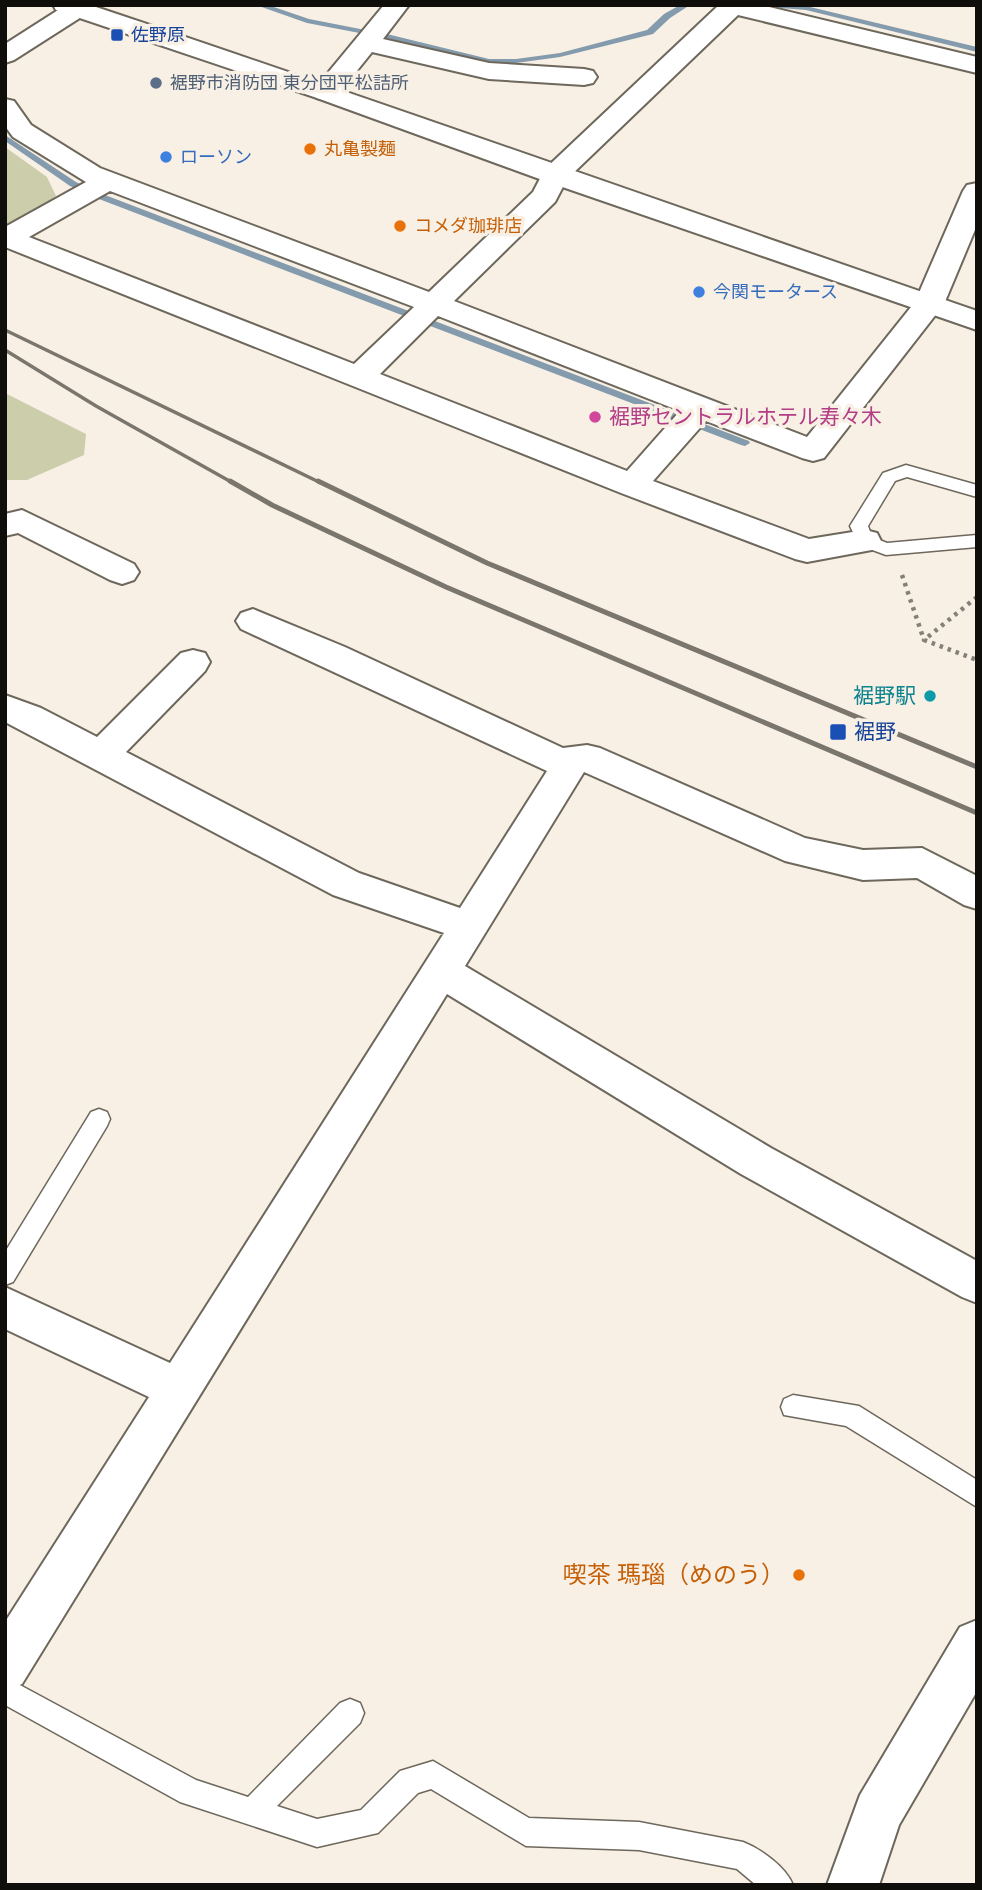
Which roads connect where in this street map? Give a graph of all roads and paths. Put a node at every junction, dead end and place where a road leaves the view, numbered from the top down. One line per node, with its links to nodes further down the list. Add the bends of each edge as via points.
1 (733, 6): 6 (street); 10 (street)
2 (71, 7): 5 (street); 8 (street)
3 (391, 14): 4 (street)
4 (367, 43): 7 (street, via 489,71); 8 (street)
5 (5, 55)
6 (977, 65)
7 (584, 77)
8 (326, 92): 10 (street)
9 (5, 107): 11 (street, via 22,131 90,174)
10 (555, 175): 15 (street); 16 (street, via 545,196)
11 (95, 188): 14 (street); 16 (street)
12 (977, 191): 13 (street)
13 (970, 225): 15 (street)
14 (6, 238): 18 (street)
15 (929, 304): 17 (street); 19 (street, via 813,452)
16 (425, 312): 18 (street); 19 (street)
17 (977, 321)
18 (359, 376): 20 (street)
19 (693, 416): 20 (street)
20 (632, 485): 23 (street, via 807,551)
21 (977, 491): 23 (lane, via 906,471 889,478 859,526)
22 (5, 525): 26 (street, via 22,521)
23 (865, 541): 24 (lane, via 897,549)
24 (977, 541)
25 (914, 571): 29 (path, via 901,573)
26 (122, 572)
27 (977, 597): 29 (path)
28 (253, 621): 34 (street)
29 (924, 640): 30 (path)
30 (977, 660)
31 (193, 662): 33 (street)
32 (13, 722): 33 (street)
33 (101, 755): 36 (street, via 346,884)
34 (569, 766): 35 (street, via 575,758 587,758 798,851 863,865 922,863); 36 (street)
35 (977, 894)
36 (467, 926): 37 (street)
37 (441, 971): 40 (street, via 756,1161); 42 (street)
38 (99, 1119): 39 (lane)
39 (5, 1274)
40 (977, 1283)
41 (5, 1307): 42 (street)
42 (179, 1389): 46 (street)
43 (793, 1407): 44 (lane, via 850,1414)
44 (977, 1495)
45 (977, 1644): 51 (street, via 878,1812)
46 (5, 1667)
47 (5, 1690): 49 (lane, via 190,1792)
48 (350, 1713): 49 (lane)
49 (252, 1812): 50 (lane, via 317,1833 368,1823 410,1782 433,1775 526,1832 639,1836 743,1856)
50 (779, 1885)
51 (853, 1885)

